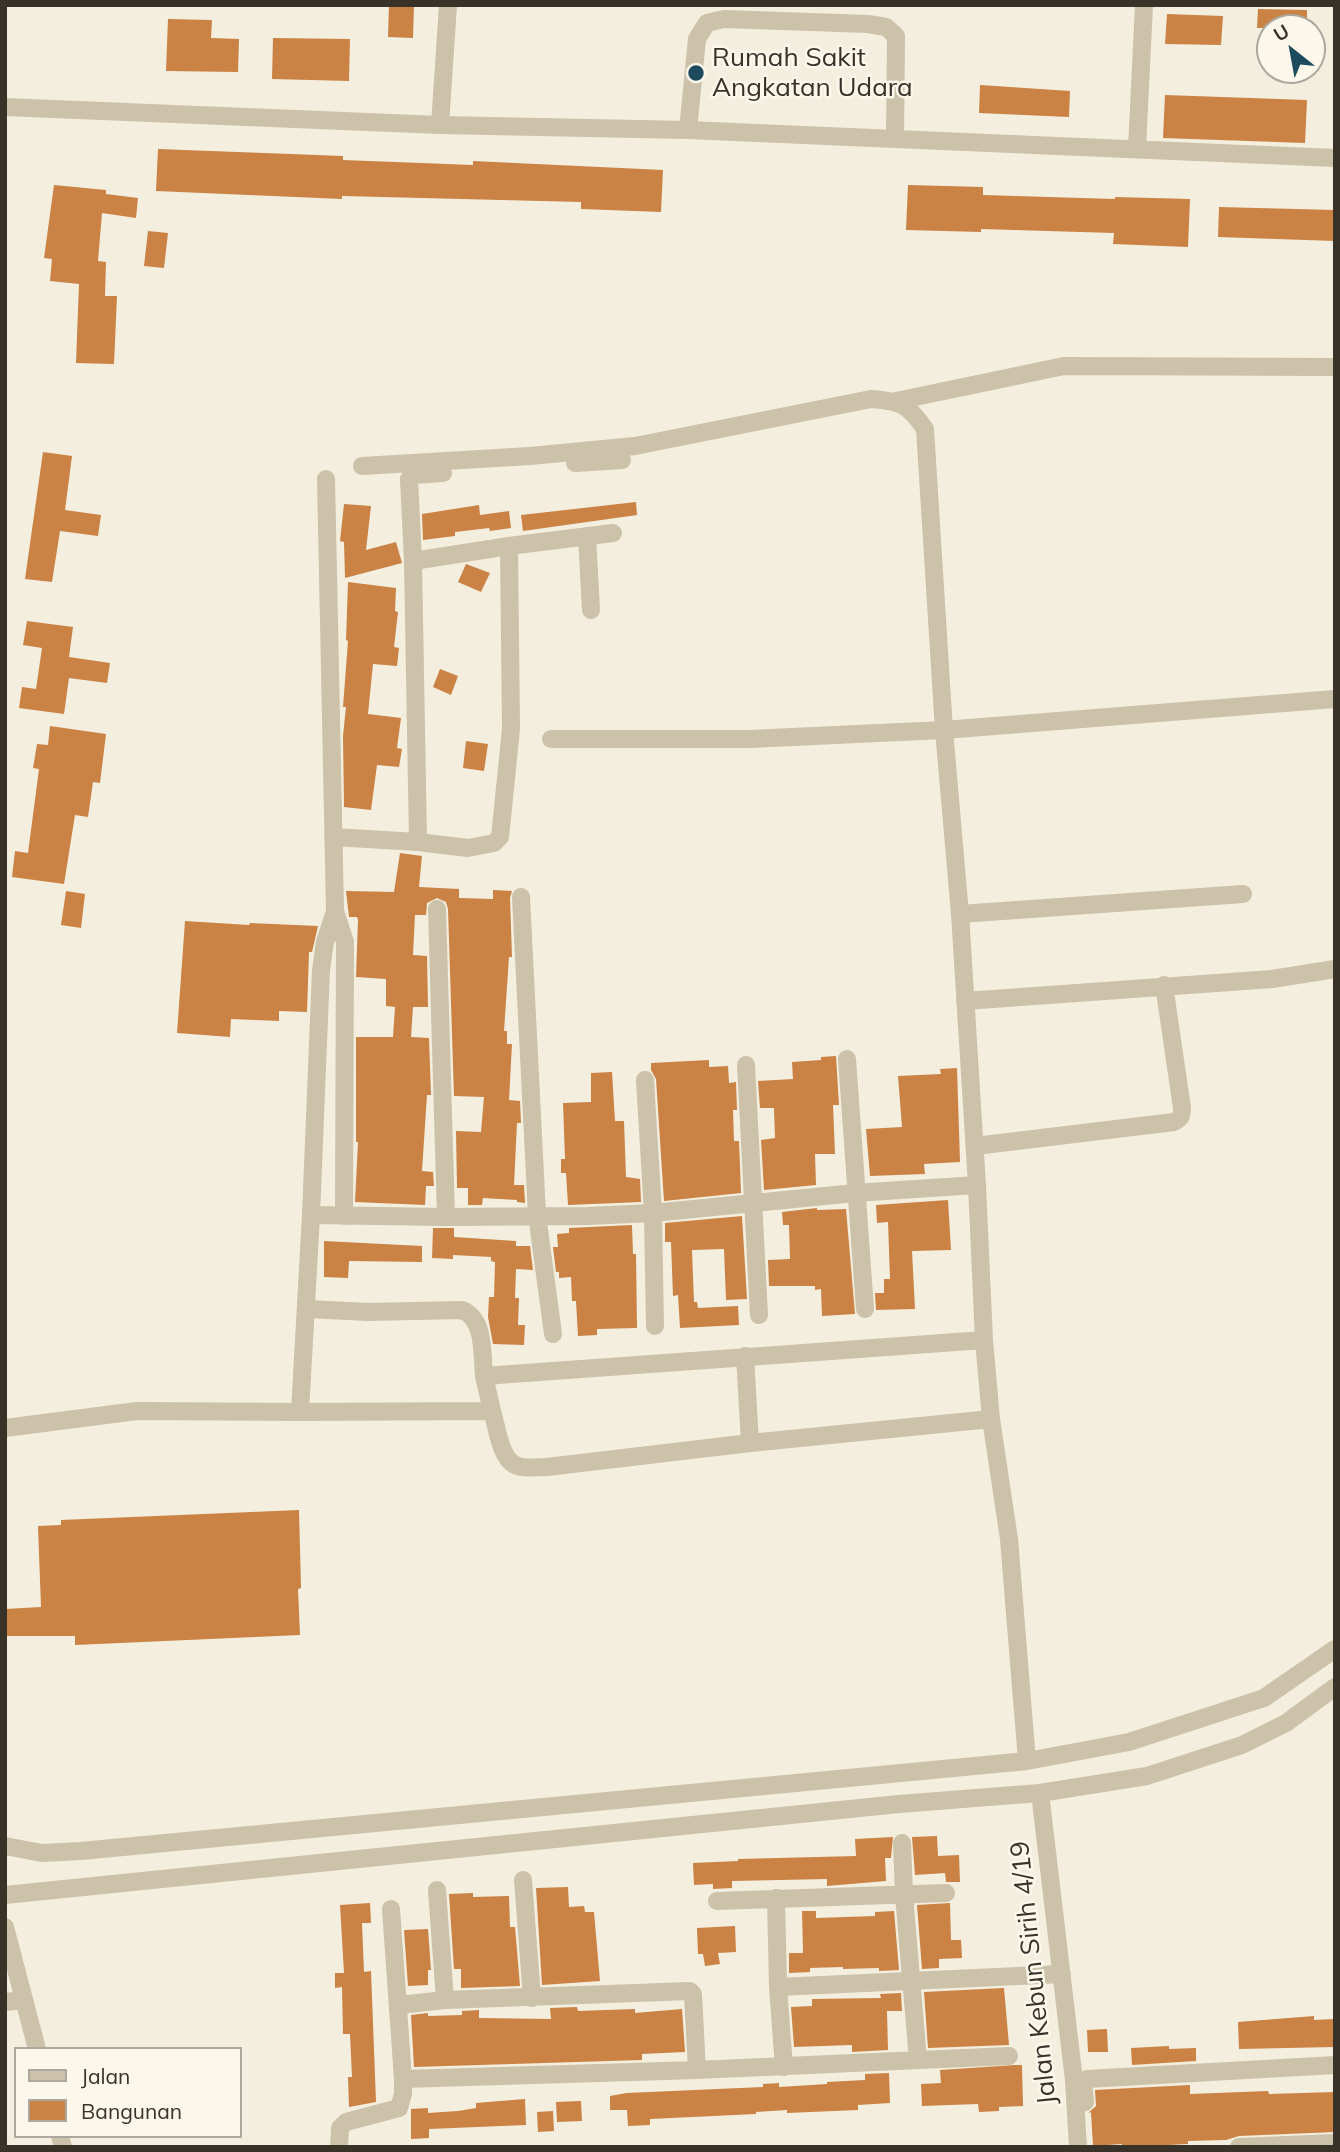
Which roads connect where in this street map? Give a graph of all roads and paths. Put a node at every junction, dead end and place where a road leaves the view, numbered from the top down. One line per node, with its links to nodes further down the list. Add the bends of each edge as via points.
1 (448, 5): 4 (street)
2 (1144, 5): 7 (street)
3 (5, 107): 4 (street)
4 (440, 125): 5 (street)
5 (688, 130): 6 (street); 6 (street, via 697,38 707,23 724,19 868,24 886,27 896,36)
6 (895, 139): 7 (street)
7 (1137, 148): 8 (street)
8 (1335, 158)
9 (1335, 367): 10 (street, via 1064,366)
10 (896, 401): 12 (street, via 871,398 635,446); 20 (street, via 915,414 925,429)
11 (622, 460): 17 (street, via 413,475 409,479)
12 (362, 466)
13 (326, 479): 22 (street)
14 (613, 533): 15 (street)
15 (587, 536): 16 (street); 18 (street)
16 (509, 546): 17 (street); 23 (street, via 511,729 500,837 494,843 468,848)
17 (413, 561): 23 (street)
18 (591, 610)
19 (1335, 699): 20 (street)
20 (944, 730): 21 (street, via 750,739); 28 (street)
21 (551, 739)
22 (333, 837): 23 (street); 27 (street)
23 (418, 842)
24 (1243, 894): 28 (street)
25 (521, 897): 41 (street)
26 (438, 909): 43 (street)
27 (335, 911): 40 (street, via 321,970); 42 (street, via 345,942)
28 (960, 914): 31 (street)
29 (1335, 969): 30 (street, via 1272,979)
30 (1164, 985): 31 (street); 35 (street, via 1182,1108 1179,1119)
31 (965, 1000): 35 (street)
32 (847, 1059): 37 (street)
33 (747, 1065): 38 (street)
34 (645, 1080): 39 (street)
35 (975, 1146): 36 (street)
36 (978, 1185): 37 (street); 49 (street)
37 (855, 1193): 38 (street); 45 (street)
38 (752, 1204): 39 (street); 46 (street)
39 (653, 1213): 41 (street); 47 (street)
40 (311, 1215): 42 (street); 44 (street)
41 (537, 1215): 43 (street); 48 (street)
42 (344, 1216): 43 (street)
43 (446, 1217)
44 (307, 1309): 51 (street, via 462,1310 477,1323); 53 (street)
45 (865, 1309)
46 (759, 1315)
47 (655, 1326)
48 (553, 1334)
49 (984, 1340): 50 (street); 54 (street)
50 (745, 1356): 51 (street); 56 (street)
51 (484, 1376): 52 (street)
52 (492, 1411): 53 (street); 56 (street, via 505,1453 519,1466 547,1467)
53 (300, 1412): 55 (street, via 137,1411)
54 (991, 1419): 56 (street); 59 (street, via 1009,1539)
55 (5, 1428)
56 (750, 1443)
57 (1335, 1649): 59 (street, via 1264,1698 1129,1742)
58 (1335, 1687): 60 (street, via 1286,1723 1242,1745 1146,1776)
59 (1027, 1761): 62 (street, via 81,1850 42,1853)
60 (1040, 1793): 66 (street); 73 (street, Jalan Kebun Sirih 4/19)
61 (902, 1843): 67 (street)
62 (5, 1846)
63 (523, 1880): 76 (street)
64 (437, 1890): 78 (street)
65 (946, 1893): 67 (street)
66 (5, 1895)
67 (904, 1895): 68 (street); 74 (street)
68 (776, 1898): 69 (street); 75 (street)
69 (717, 1901)
70 (391, 1909): 80 (street)
71 (5, 1927): 72 (street)
72 (8, 1945): 77 (street)
73 (1062, 1974): 74 (street); 90 (street, Jalan Kebun Sirih 4/19)
74 (912, 1982): 75 (street); 83 (street)
75 (778, 1987): 85 (street)
76 (532, 1998): 78 (street); 86 (street, via 690,1991)
77 (24, 2000): 79 (street); 81 (street)
78 (445, 2000): 80 (street)
79 (5, 2002)
80 (399, 2005): 87 (street)
81 (36, 2047)
82 (1009, 2056): 83 (street)
83 (918, 2060): 85 (street)
84 (1335, 2065): 91 (street, via 1091,2078 1083,2083)
85 (784, 2067): 86 (street)
86 (697, 2070): 87 (street)
87 (403, 2079): 89 (street, via 399,2108 346,2122 340,2128)
88 (1335, 2143): 92 (street)
89 (339, 2147)
90 (1078, 2147)
91 (1088, 2147)
92 (1239, 2147)

